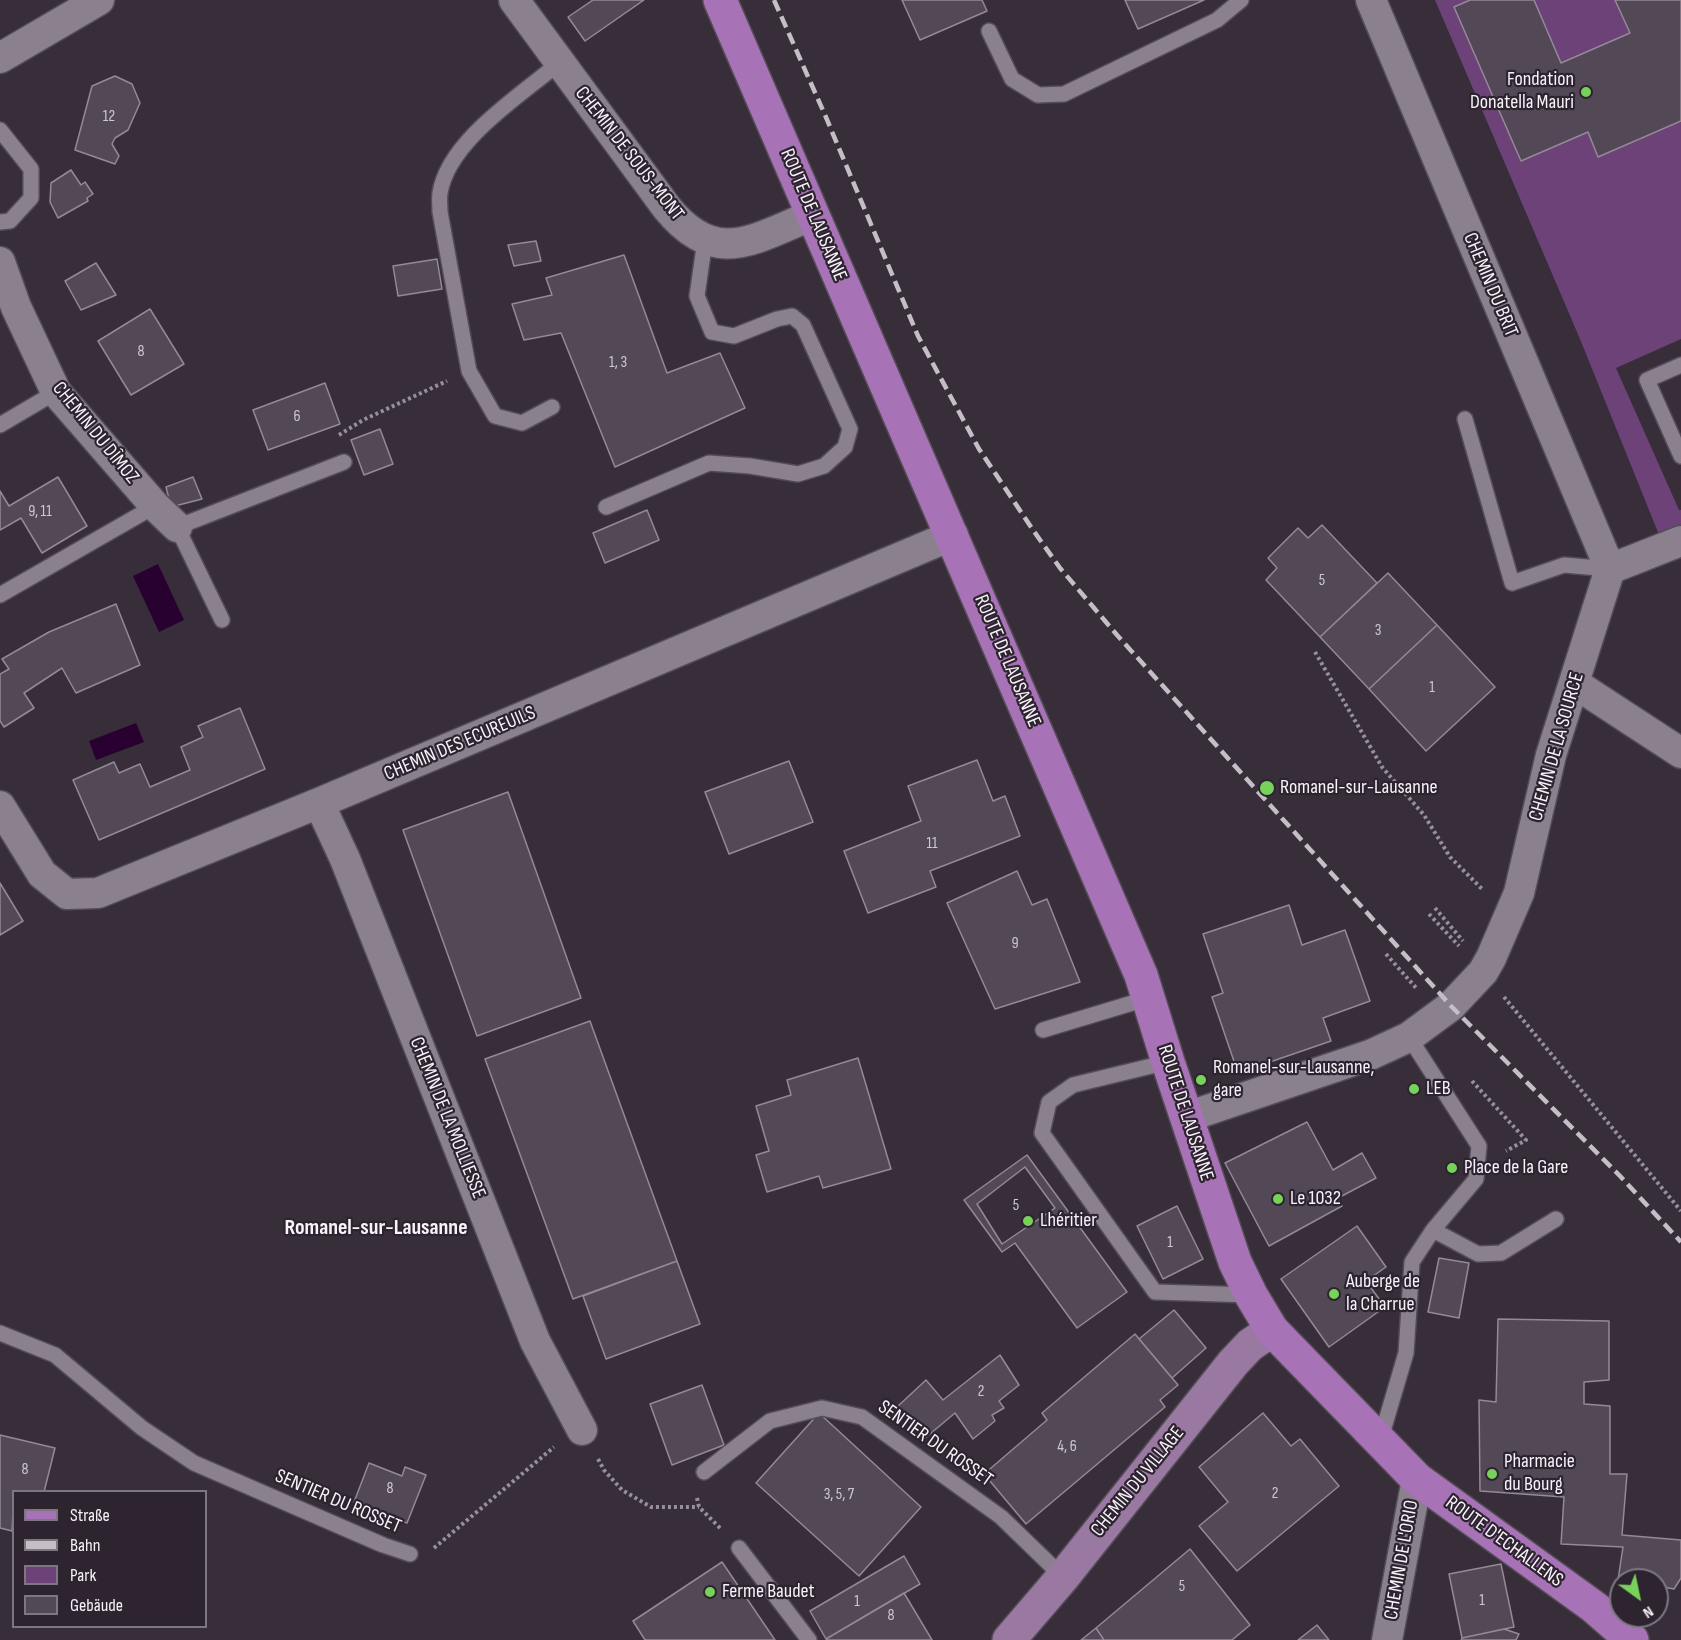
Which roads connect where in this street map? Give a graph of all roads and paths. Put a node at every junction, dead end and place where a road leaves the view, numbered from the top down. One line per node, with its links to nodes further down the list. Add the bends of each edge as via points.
1 (99, 0): 7 (street)
2 (514, 0): 8 (street, CHEMIN DE SOUS-MONT)
3 (720, 0): 10 (main road, ROUTE DE LAUSANNE)
4 (1241, 0): 6 (lane, via 1217,20 1064,94 1038,95 1012,79)
5 (1371, 0): 27 (street, CHEMIN DU BRIT)
6 (988, 32)
7 (0, 58)
8 (560, 63): 12 (street, CHEMIN DE SOUS-MONT, via 678,220); 15 (lane, via 479,129 452,164 440,193 440,212)
9 (0, 130): 11 (lane, via 31,169 31,198 10,221)
10 (813, 215): 12 (street, via 745,241); 25 (main road, ROUTE DE LAUSANNE)
11 (0, 222)
12 (705, 240): 23 (lane, via 697,296 712,332 734,336 792,316 803,325 850,429 845,447 824,466 798,474 709,463)
13 (0, 262): 16 (street, CHEMIN DU DÎMOZ, via 16,307)
14 (1681, 365): 20 (lane, via 1647,380)
15 (469, 371): 17 (lane, via 495,416 522,423); 21 (path, via 339,434)
16 (56, 392): 19 (lane); 22 (street, CHEMIN DU DÎMOZ)
17 (552, 407)
18 (1465, 419): 27 (lane, via 1512,582 1564,565)
19 (0, 425)
20 (1681, 456)
21 (344, 462): 24 (lane)
22 (155, 506): 24 (street, CHEMIN DU DÎMOZ); 28 (lane)
23 (606, 507)
24 (177, 527): 29 (lane)
25 (953, 535): 33 (street, CHEMIN DES ECUREUILS); 40 (main road, ROUTE DE LAUSANNE)
26 (1681, 542): 27 (street)
27 (1610, 569): 31 (street, CHEMIN DE LA SOURCE)
28 (0, 595)
29 (222, 620)
30 (1315, 652): 37 (path, via 1382,767 1424,815 1450,857)
31 (1574, 683): 32 (street); 37 (street, CHEMIN DE LA SOURCE, via 1551,755 1519,893)
32 (1681, 753)
33 (319, 803): 34 (street, CHEMIN DES ECUREUILS, via 98,893 67,894 42,874); 52 (street, CHEMIN DE LA MOLLIESSE, via 345,859 535,1341)
34 (0, 806)
35 (1435, 908): 39 (path)
36 (1429, 914): 39 (path)
37 (1509, 916): 39 (street, CHEMIN DE LA SOURCE, via 1491,958)
38 (1386, 954): 41 (path)
39 (1473, 970): 41 (street); 46 (path)
40 (1149, 998): 42 (lane); 44 (main road, ROUTE DE LAUSANNE)
41 (1440, 1015): 43 (street)
42 (1043, 1030)
43 (1409, 1037): 45 (street, via 1370,1055); 48 (lane, via 1479,1146 1476,1179)
44 (1168, 1062): 45 (main road, ROUTE DE LAUSANNE); 49 (lane, via 1073,1085 1049,1102 1042,1133 1155,1292)
45 (1186, 1117): 49 (main road, ROUTE DE LAUSANNE, via 1235,1262)
46 (1681, 1211)
47 (1556, 1219): 48 (lane, via 1501,1253 1478,1254)
48 (1433, 1230): 53 (lane, via 1412,1262 1406,1353)
49 (1251, 1295): 50 (main road, ROUTE DE LAUSANNE)
50 (1272, 1330): 53 (main road, ROUTE D'ECHALLENS); 59 (street, CHEMIN DU VILLAGE, via 1233,1363)
51 (0, 1333): 58 (lane, SENTIER DU ROSSET, via 55,1355 142,1428 194,1463)
52 (582, 1430): 56 (path, via 604,1470 622,1490 651,1507); 58 (path, SENTIER DU ROSSET, via 564,1438 436,1547)
53 (1380, 1441): 55 (main road, ROUTE D'ECHALLENS)
54 (704, 1472): 56 (path, via 695,1486); 59 (lane, SENTIER DU ROSSET, via 770,1421 822,1408 862,1417 1001,1517)
55 (1417, 1479): 62 (street, CHEMIN DE L'ORIO); 63 (main road, ROUTE D'ECHALLENS, via 1594,1607)
56 (699, 1507): 57 (path)
57 (739, 1548): 60 (lane)
58 (410, 1554)
59 (1063, 1576): 61 (street, CHEMIN DU VILLAGE)
60 (809, 1640)
61 (1009, 1640)
62 (1387, 1640)
63 (1632, 1640)

